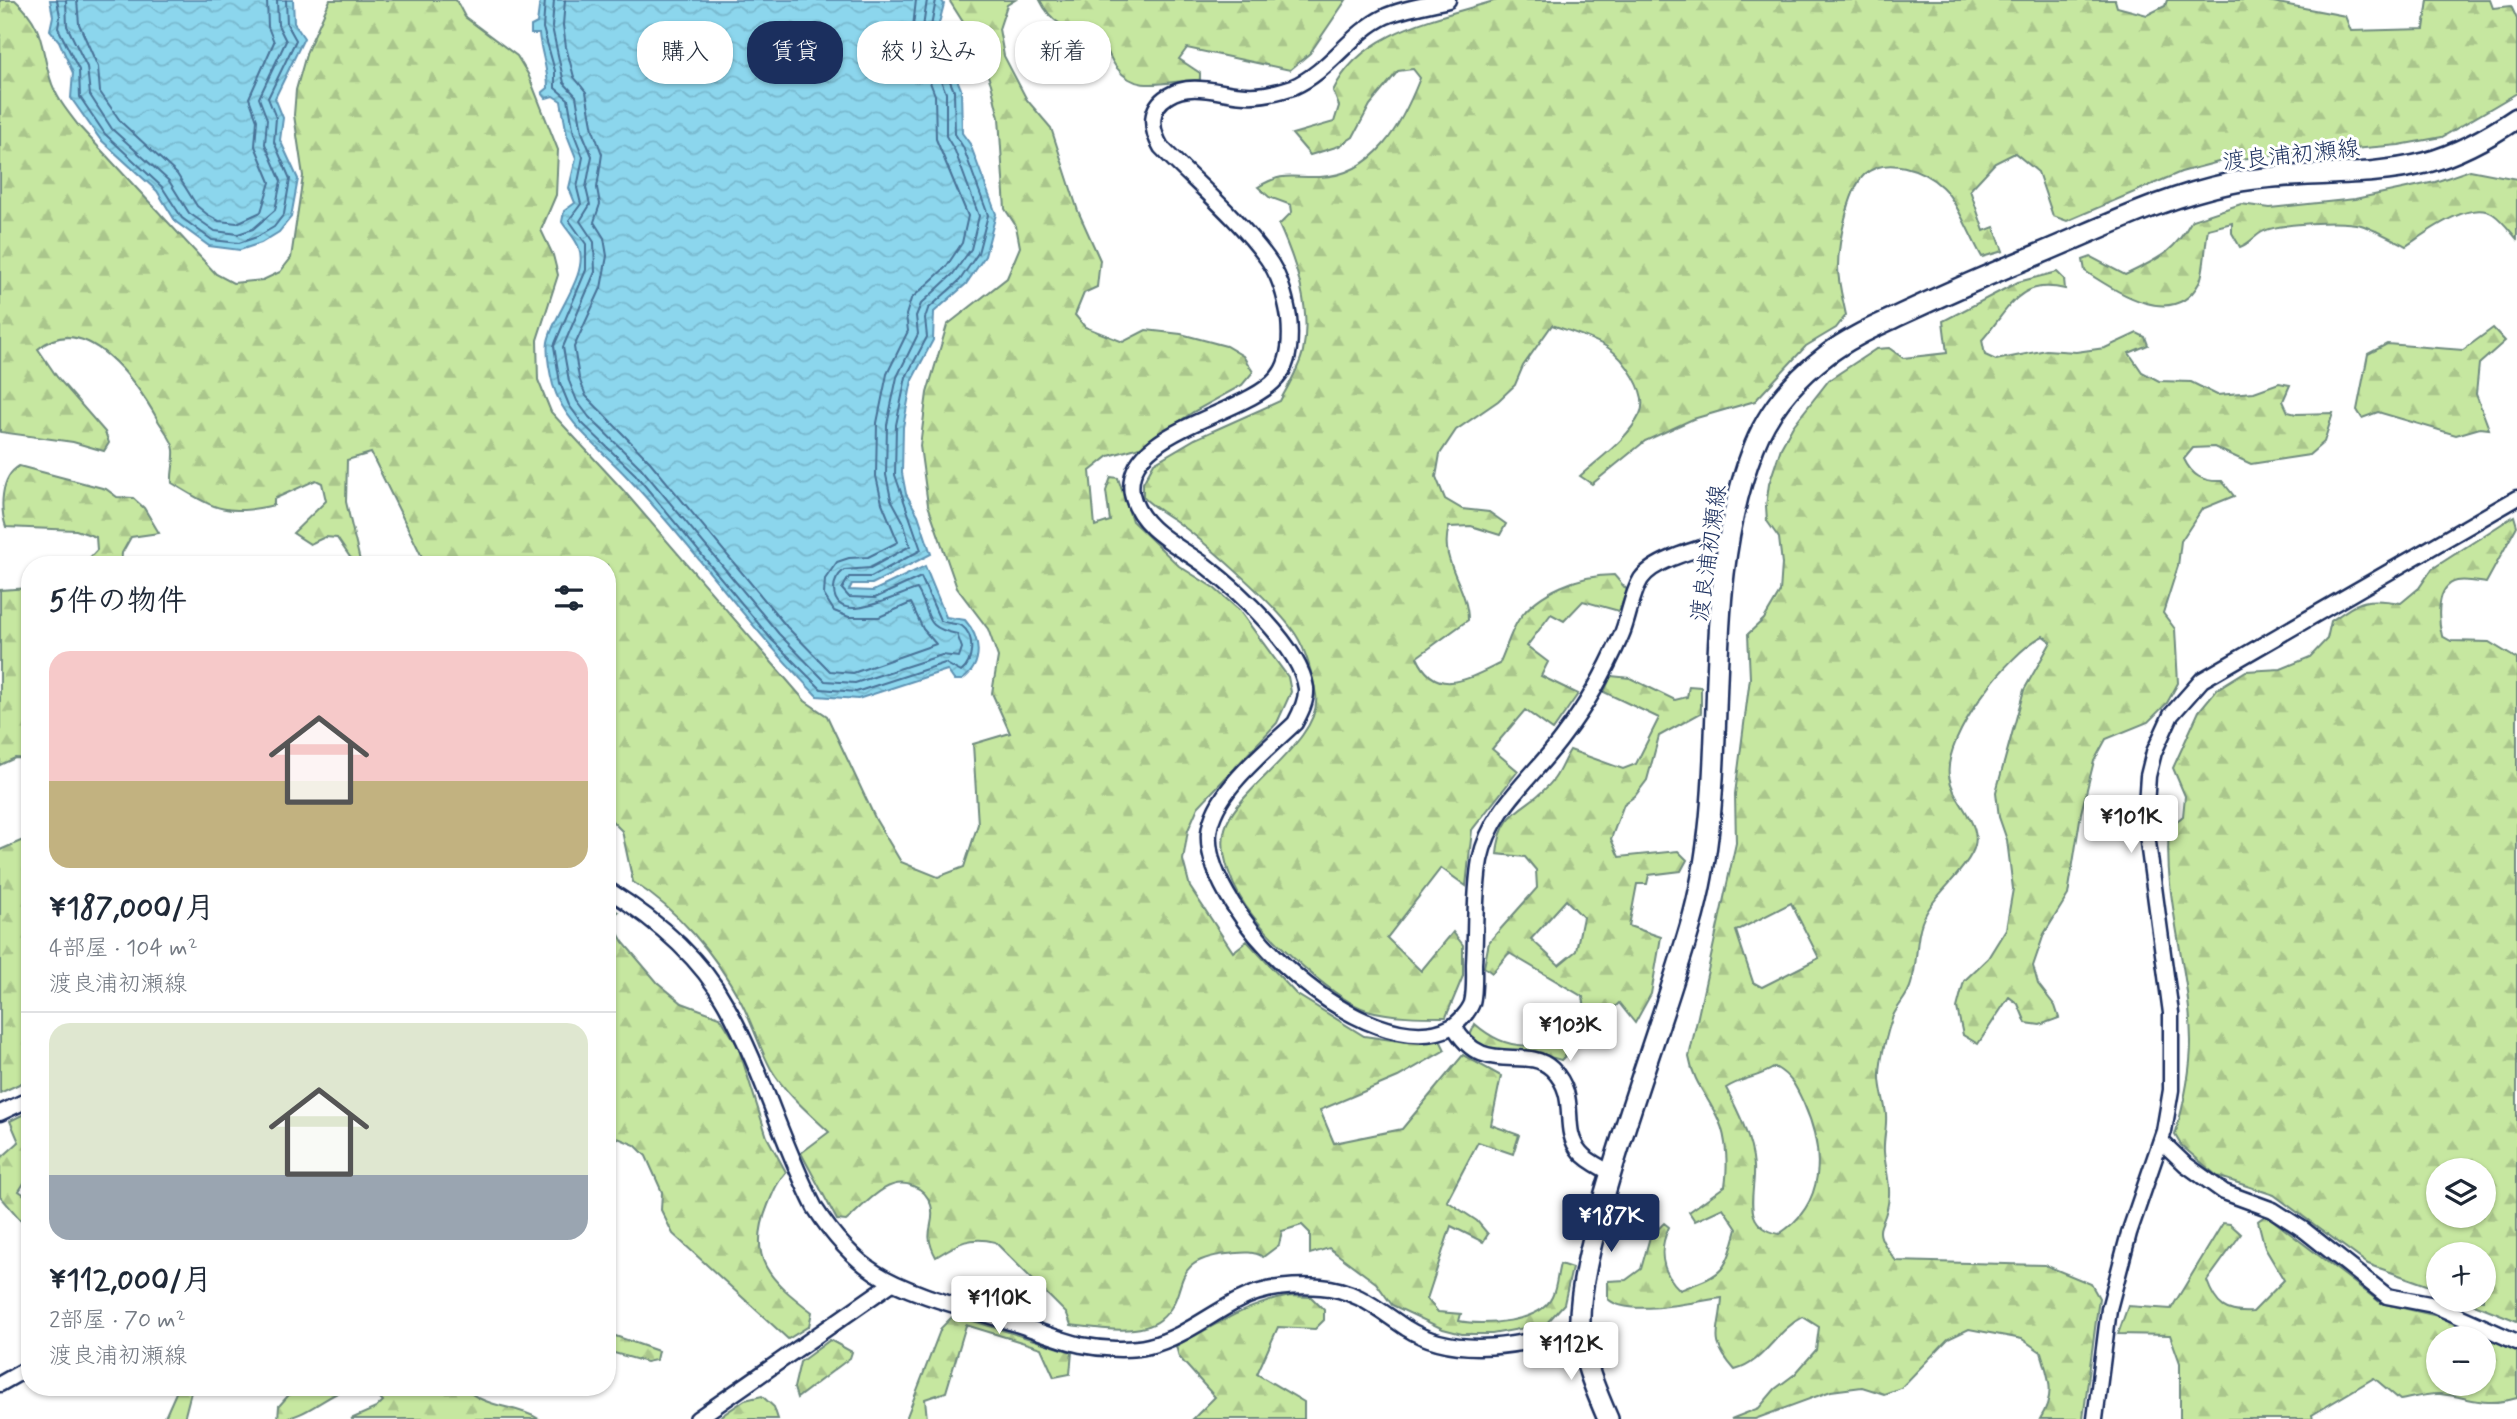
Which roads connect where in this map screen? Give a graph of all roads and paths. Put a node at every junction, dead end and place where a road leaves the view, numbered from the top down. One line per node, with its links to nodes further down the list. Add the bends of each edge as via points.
1 (1448, 0): 6 (street, via 1387,16 1320,72 1293,87 1246,95 1185,90 1160,102 1152,118 1153,134 1269,260 1287,309 1291,338 1277,378 1262,391 1171,437 1138,462 1131,479 1138,510 1153,529 1208,568 1263,618 1293,656 1304,679 1304,701 1295,723 1222,797 1214,813 1210,856 1228,899 1266,946 1320,996 1348,1014 1402,1032 1429,1035)
2 (2517, 118): 4 (main road, 渡良浦初瀬線, via 2490,136 2424,163 2328,175 2281,175 2188,193 1972,281 1872,328 1833,349 1805,373 1768,418 1745,474)
3 (2517, 498): 9 (street, via 2202,680 2171,715 2148,776 2145,820 2172,1037 2171,1090)
4 (1730, 539): 6 (street, via 1653,567 1641,579 1605,670 1566,733 1495,817 1480,860 1472,1003); 10 (main road, 渡良浦初瀬線, via 1708,829 1692,923)
5 (616, 895): 11 (street, via 665,931 724,1000 815,1208 853,1255)
6 (1454, 1026): 10 (street, via 1460,1038 1490,1058 1550,1067 1570,1101 1571,1140 1581,1155)
7 (21, 1103): 8 (street)
8 (0, 1113)
9 (2161, 1141): 13 (street, via 2224,1192 2273,1210 2304,1230 2387,1296 2434,1305); 18 (street, via 2109,1308)
10 (1611, 1173): 12 (main road, 渡良浦初瀬線, via 1587,1269)
11 (892, 1283): 12 (street, via 1050,1336 1100,1347 1149,1346 1177,1336 1239,1300 1286,1286 1349,1293 1423,1336 1458,1346 1538,1340); 16 (street)
12 (1580, 1329): 17 (main road, 渡良浦初瀬線, via 1592,1383)
13 (2517, 1342)
14 (21, 1372): 15 (street)
15 (0, 1384)
16 (697, 1419)
17 (1608, 1419)
18 (2095, 1419)

